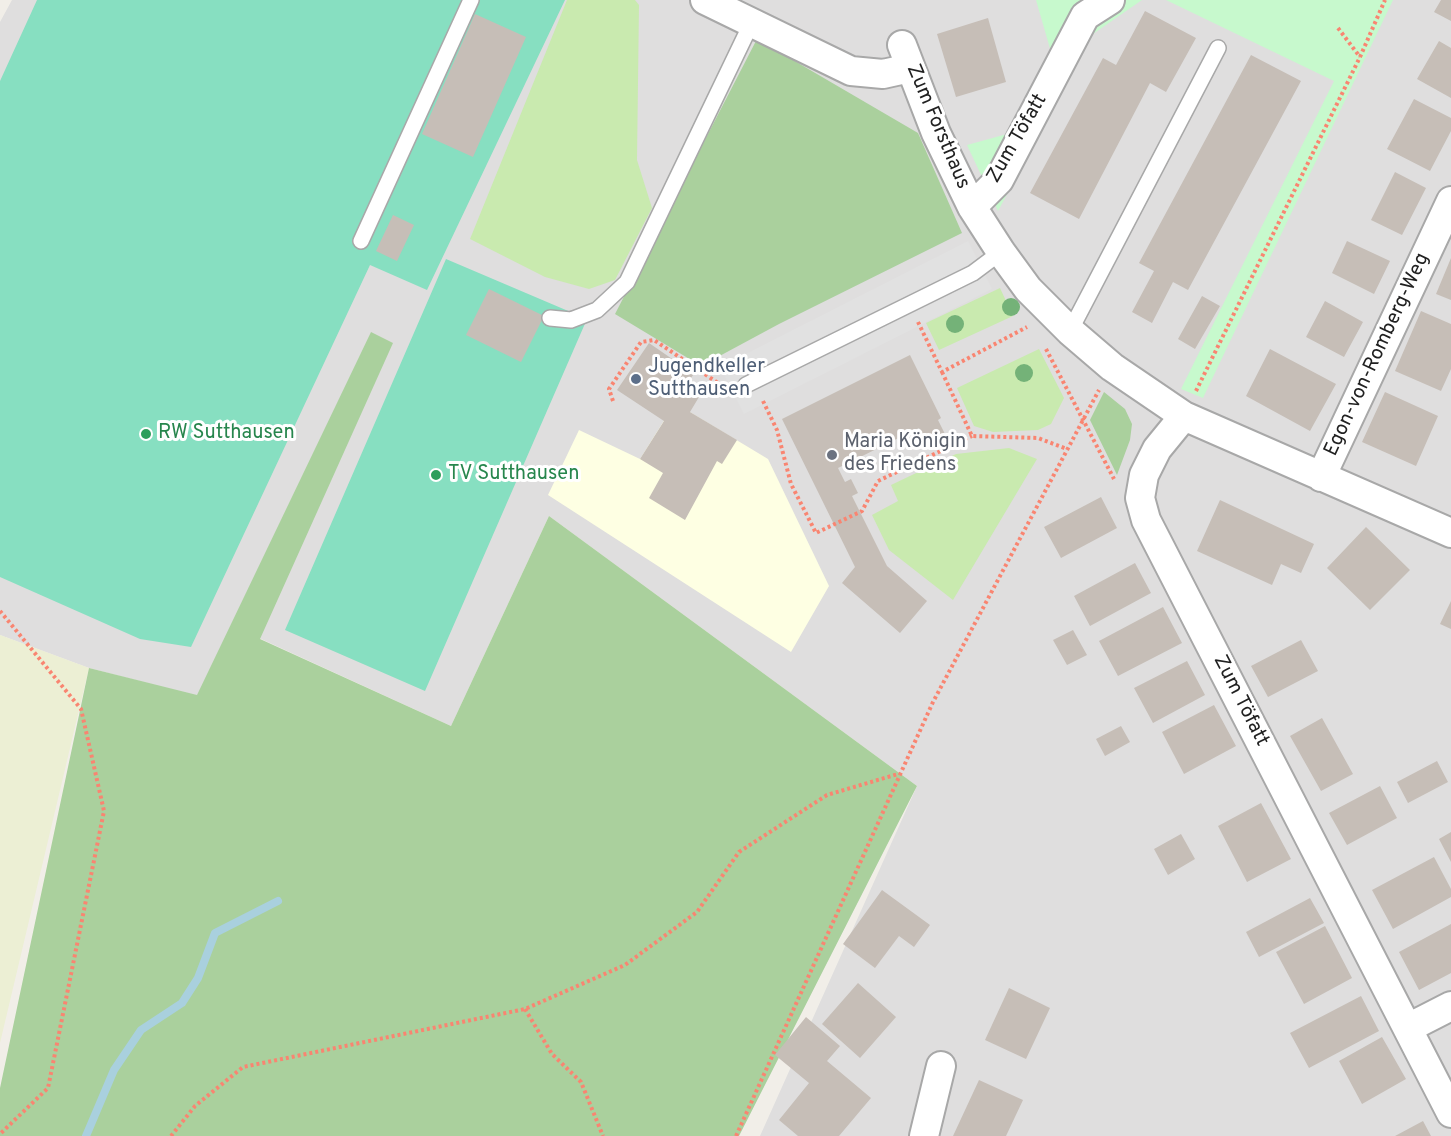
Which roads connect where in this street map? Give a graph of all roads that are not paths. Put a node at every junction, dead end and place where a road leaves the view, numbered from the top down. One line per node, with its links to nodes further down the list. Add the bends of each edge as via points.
1 (471, 0): 8 (lane)
2 (705, 0): 4 (street)
3 (1110, 0): 7 (street, Zum Töfatt, via 1086,16 999,180)
4 (752, 24): 7 (street, Zum Forsthaus, via 851,71 883,74 906,56 936,133); 10 (lane, via 627,282 597,310 572,320)
5 (1218, 48): 11 (lane)
6 (1451, 201): 14 (street, Egon-von-Romberg-Weg)
7 (972, 207): 9 (street)
8 (361, 241)
9 (1001, 252): 11 (street, via 1028,289); 12 (lane, via 973,273)
10 (550, 318)
11 (1070, 332): 13 (street, via 1112,367)
12 (746, 385)
13 (1184, 416): 14 (street, Egon-von-Romberg-Weg); 17 (street, Zum Töfatt, via 1156,449 1144,475 1140,498 1146,520)
14 (1321, 477): 15 (street, Egon-von-Romberg-Weg)
15 (1451, 533)
16 (1451, 1006): 17 (street)
17 (1408, 1028): 19 (street, Zum Töfatt)
18 (941, 1066): 20 (street)
19 (1451, 1113)
20 (924, 1136)

